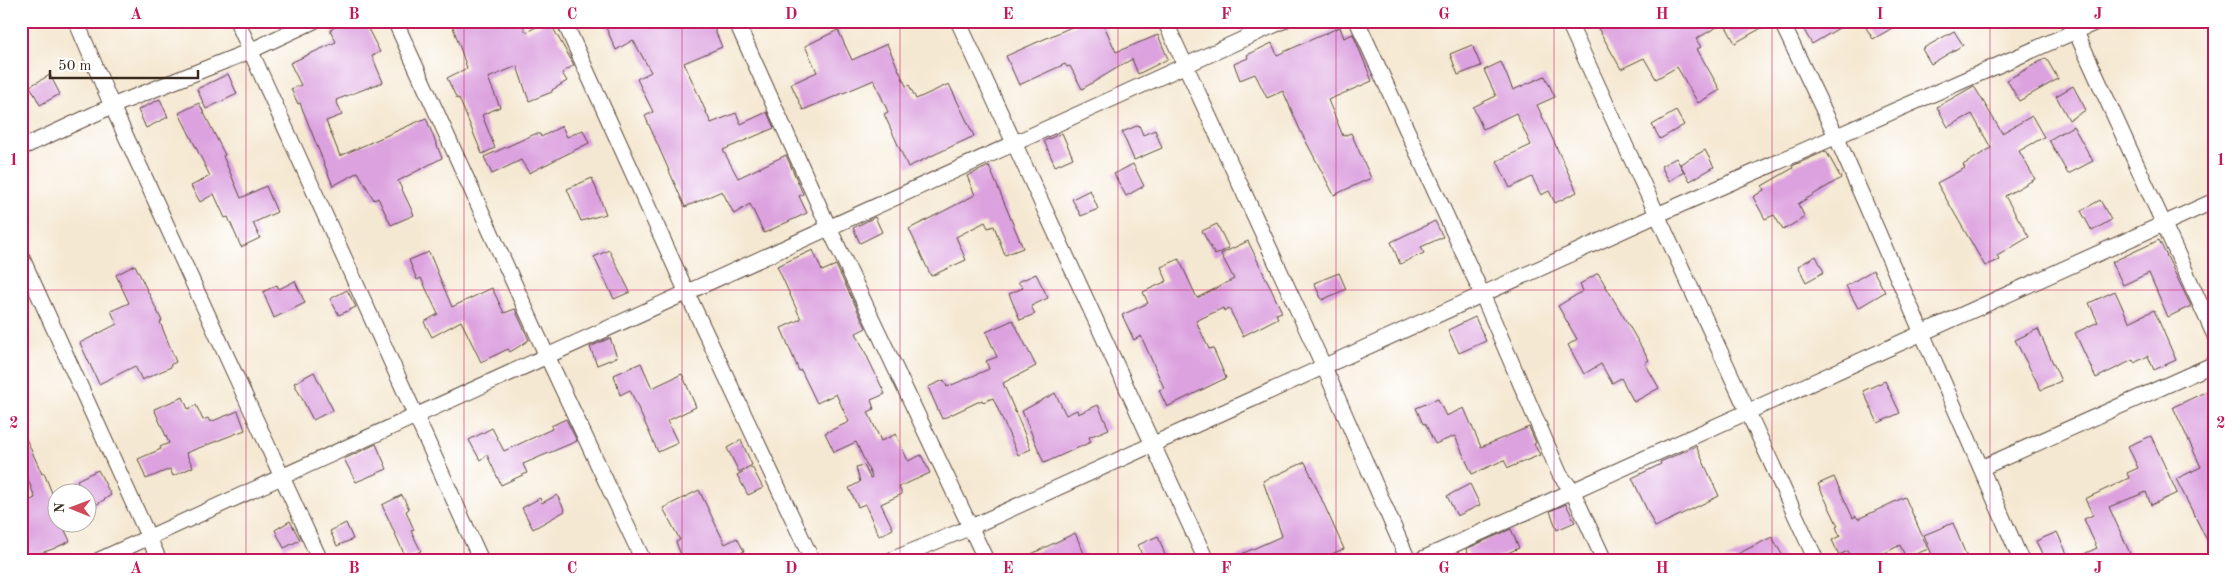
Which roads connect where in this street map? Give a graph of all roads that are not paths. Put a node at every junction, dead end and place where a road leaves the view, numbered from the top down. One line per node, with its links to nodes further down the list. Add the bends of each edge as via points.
1 (76, 21): 17 (street)
2 (236, 21): 15 (street)
3 (314, 21): 15 (street)
4 (395, 21): 30 (street)
5 (564, 21): 26 (street)
6 (736, 21): 24 (street)
7 (958, 21): 19 (street)
8 (1165, 21): 16 (street)
9 (1283, 21): 16 (street)
10 (1357, 21): 27 (street)
11 (1568, 21): 22 (street)
12 (1781, 21): 18 (street)
13 (2099, 21): 14 (street)
14 (2073, 26): 18 (street); 23 (street)
15 (250, 51): 17 (street); 34 (street)
16 (1185, 66): 19 (street); 32 (street)
17 (112, 106): 20 (street); 37 (street)
18 (1836, 136): 22 (street); 28 (street)
19 (1015, 143): 24 (street); 35 (street)
20 (21, 148)
21 (2214, 201): 23 (street)
22 (1657, 215): 27 (street); 33 (street)
23 (2163, 224): 28 (street); 29 (street)
24 (829, 228): 26 (street); 39 (street)
25 (21, 256): 40 (street)
26 (687, 293): 30 (street); 46 (street)
27 (1482, 294): 32 (street); 38 (street, via 1560,475)
28 (1923, 332): 33 (street); 36 (street)
29 (2214, 334)
30 (547, 356): 34 (street); 45 (street)
31 (2214, 364): 36 (street)
32 (1324, 367): 35 (street); 50 (street)
33 (1748, 411): 38 (street); 53 (street)
34 (416, 416): 37 (street); 44 (street)
35 (1153, 445): 39 (street); 49 (street)
36 (1981, 468): 54 (street)
37 (282, 477): 40 (street); 43 (street)
38 (1572, 490): 51 (street); 52 (street)
39 (971, 527): 47 (street); 48 (street)
40 (149, 537): 41 (street); 42 (street)
41 (99, 560)
42 (160, 560)
43 (320, 560)
44 (482, 560)
45 (643, 560)
46 (812, 560)
47 (890, 560)
48 (986, 560)
49 (1206, 560)
50 (1408, 560)
51 (1420, 560)
52 (1604, 560)
53 (1816, 560)
54 (2020, 560)

